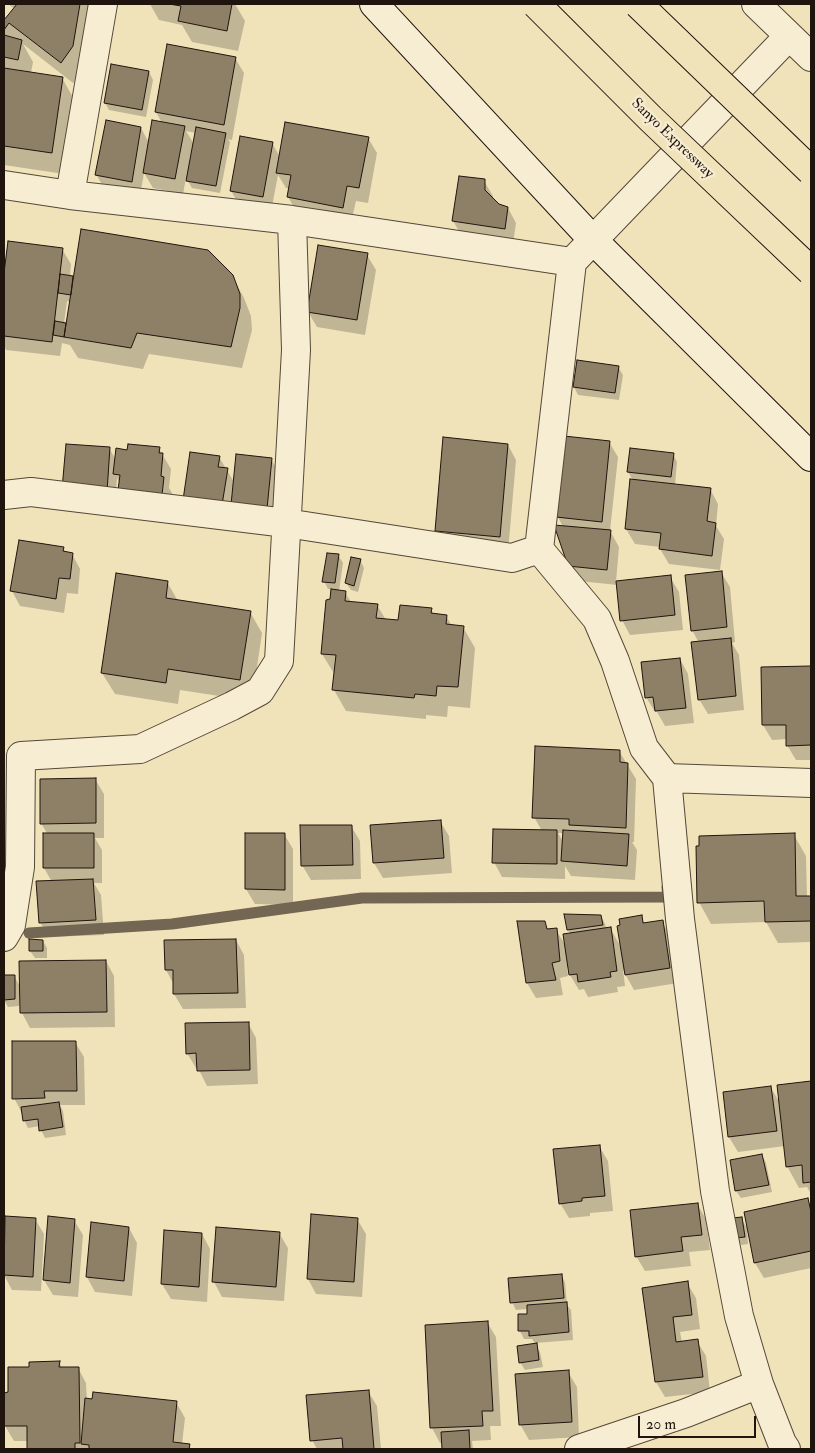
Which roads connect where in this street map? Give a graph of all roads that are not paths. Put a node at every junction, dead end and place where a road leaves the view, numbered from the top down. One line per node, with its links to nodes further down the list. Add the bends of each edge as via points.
1 (102, 4): 10 (street)
2 (374, 4): 12 (street)
3 (536, 4): 14 (highway, Sanyo Expressway, bridge)
4 (638, 4): 8 (highway, bridge)
5 (756, 4): 6 (street)
6 (789, 36): 7 (street); 12 (street)
7 (811, 56)
8 (811, 171)
9 (4, 185): 10 (street)
10 (70, 195): 11 (street)
11 (292, 220): 13 (street); 17 (street, via 296,350)
12 (593, 240): 13 (street); 15 (street)
13 (572, 262): 18 (street)
14 (811, 271)
15 (811, 457)
16 (4, 495): 17 (street, via 31,492)
17 (286, 523): 18 (street, via 512,558); 21 (street, via 278,661 260,691 140,749 21,756 20,867 11,925)
18 (539, 549): 19 (street, via 597,619 615,661 644,748)
19 (667, 778): 20 (street); 22 (street, via 680,919 715,1191 739,1316)
20 (811, 783)
21 (4, 937)
22 (759, 1384): 23 (street); 24 (street)
23 (579, 1449)
24 (786, 1449)

